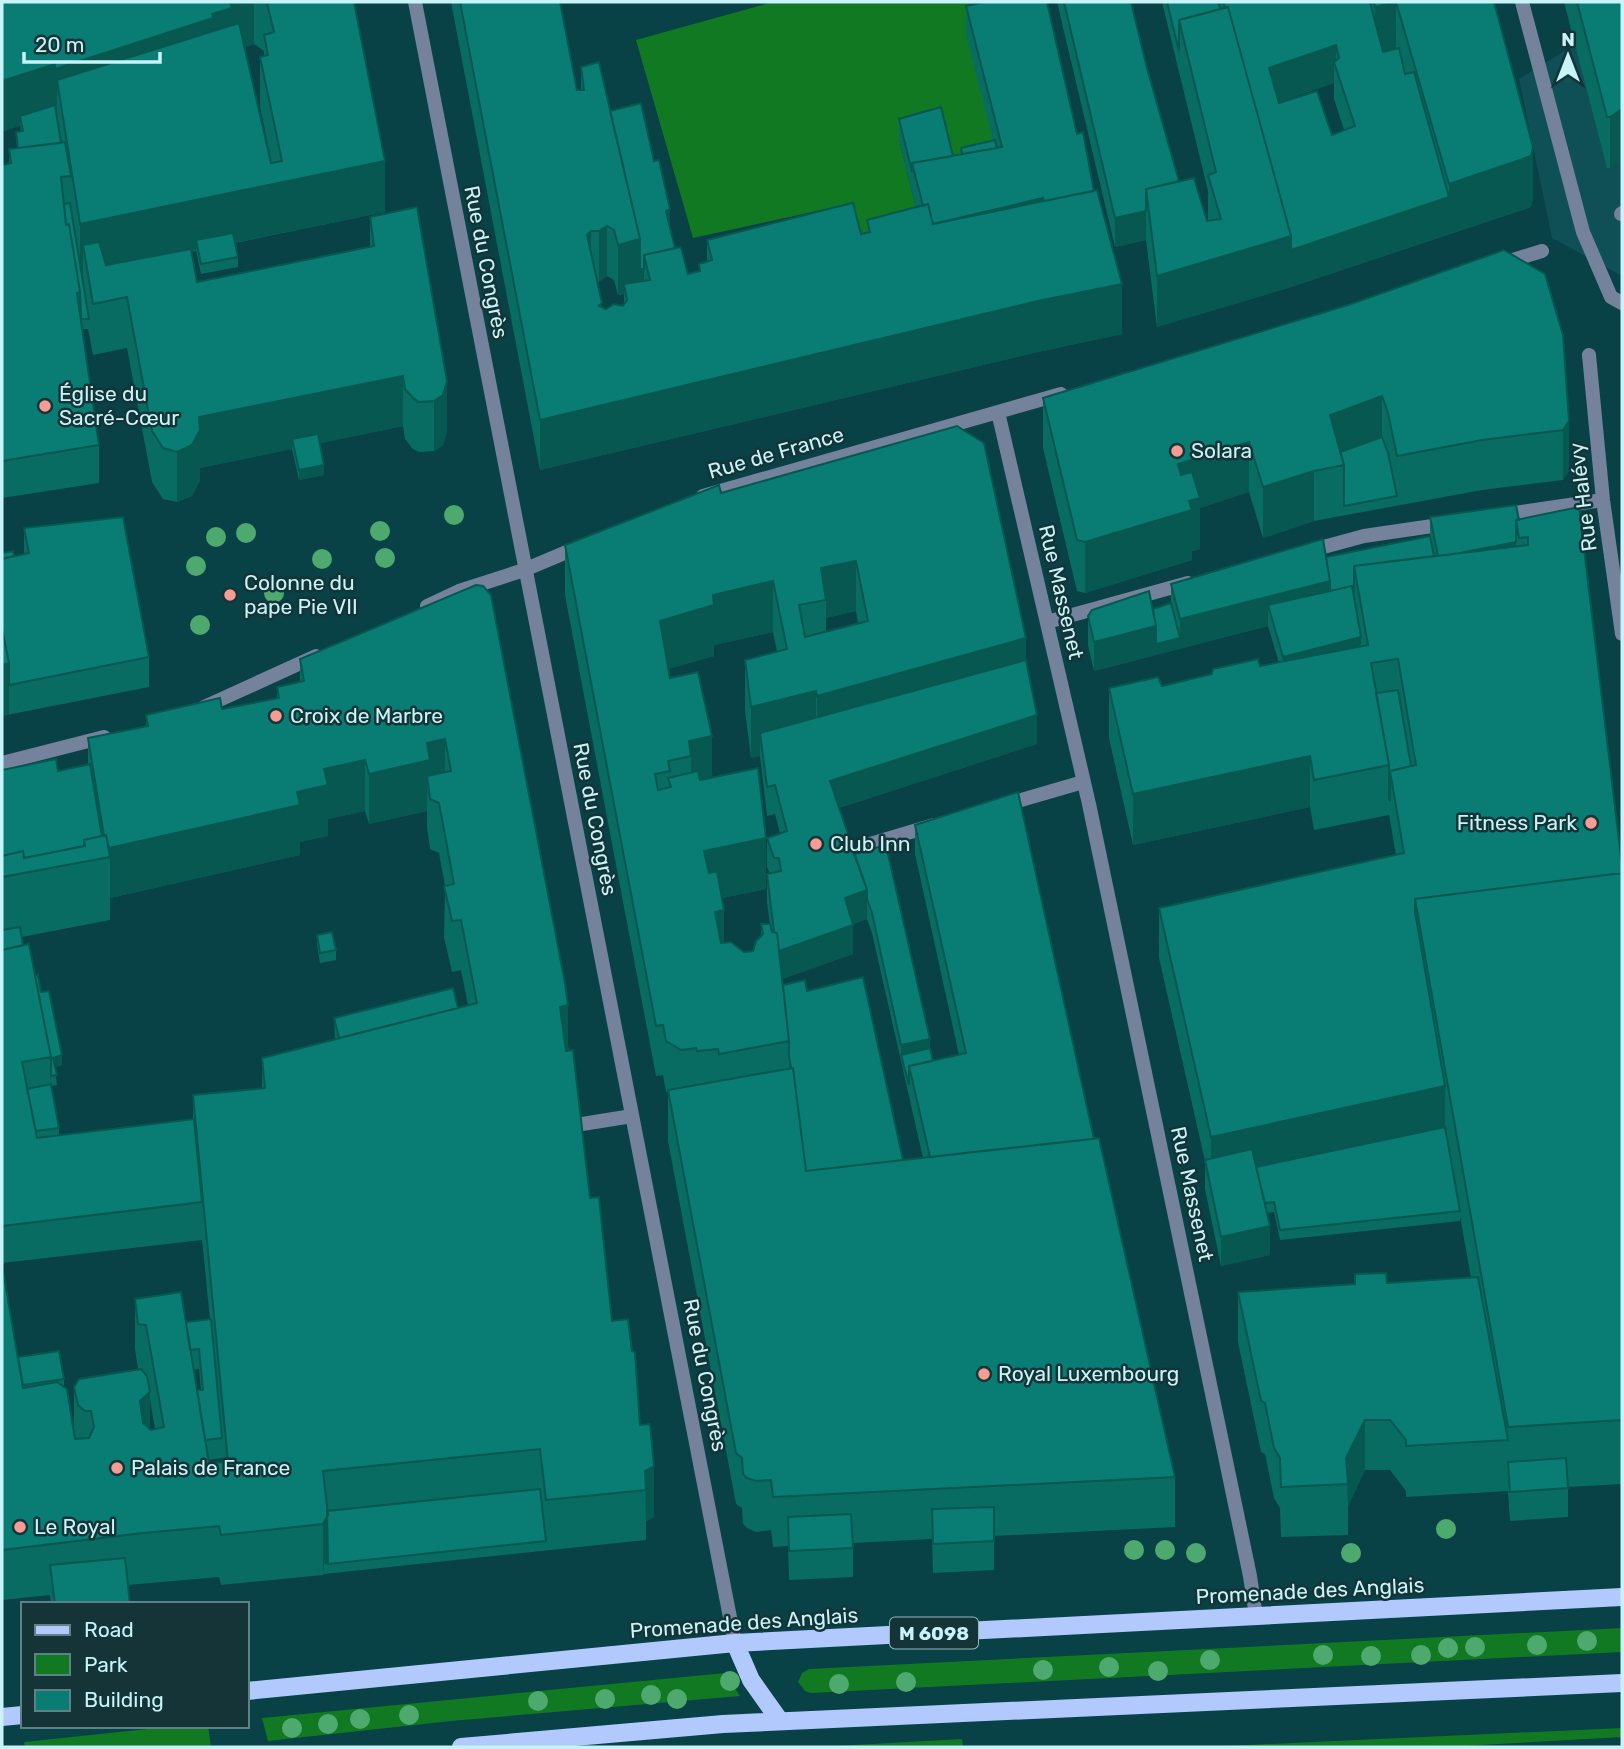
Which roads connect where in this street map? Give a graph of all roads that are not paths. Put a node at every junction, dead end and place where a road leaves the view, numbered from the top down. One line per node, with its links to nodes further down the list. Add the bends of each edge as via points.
1 (415, 2): 15 (street, Rue du Congrès)
2 (1522, 2): 5 (street, via 1583,232 1611,297)
3 (1542, 251): 4 (street)
4 (1489, 267)
5 (1622, 303)
6 (1589, 355): 9 (street, Rue Halévy)
7 (1077, 390): 8 (street, Rue de France)
8 (998, 412): 10 (street, Rue de France); 18 (street, Rue Massenet)
9 (1603, 500): 11 (street); 19 (street, Rue Halévy)
10 (682, 502)
11 (1482, 518)
12 (1455, 522): 14 (street, via 1364,536)
13 (594, 540): 15 (street)
14 (1297, 554)
15 (524, 570): 17 (street); 28 (street, Rue du Congrès)
16 (1203, 579): 18 (street)
17 (411, 613)
18 (1047, 622): 24 (street, Rue Massenet)
19 (1622, 634)
20 (326, 652): 21 (street)
21 (191, 712)
22 (116, 734): 23 (street)
23 (2, 763)
24 (1083, 782): 25 (street); 31 (street, Rue Massenet)
25 (994, 808)
26 (943, 822): 27 (street)
27 (867, 845)
28 (632, 1116): 29 (street); 32 (street, Rue du Congrès)
29 (576, 1125)
30 (1622, 1597): 31 (main road, Promenade des Anglais / M 6098)
31 (1256, 1616): 32 (main road, Promenade des Anglais / M 6098)
32 (735, 1643): 34 (main road, Promenade des Anglais / M 6098); 37 (main road, via 751,1680)
33 (1622, 1683): 37 (main road)
34 (248, 1691)
35 (21, 1715): 36 (main road)
36 (2, 1717)
37 (780, 1721): 38 (main road)
38 (461, 1747)

